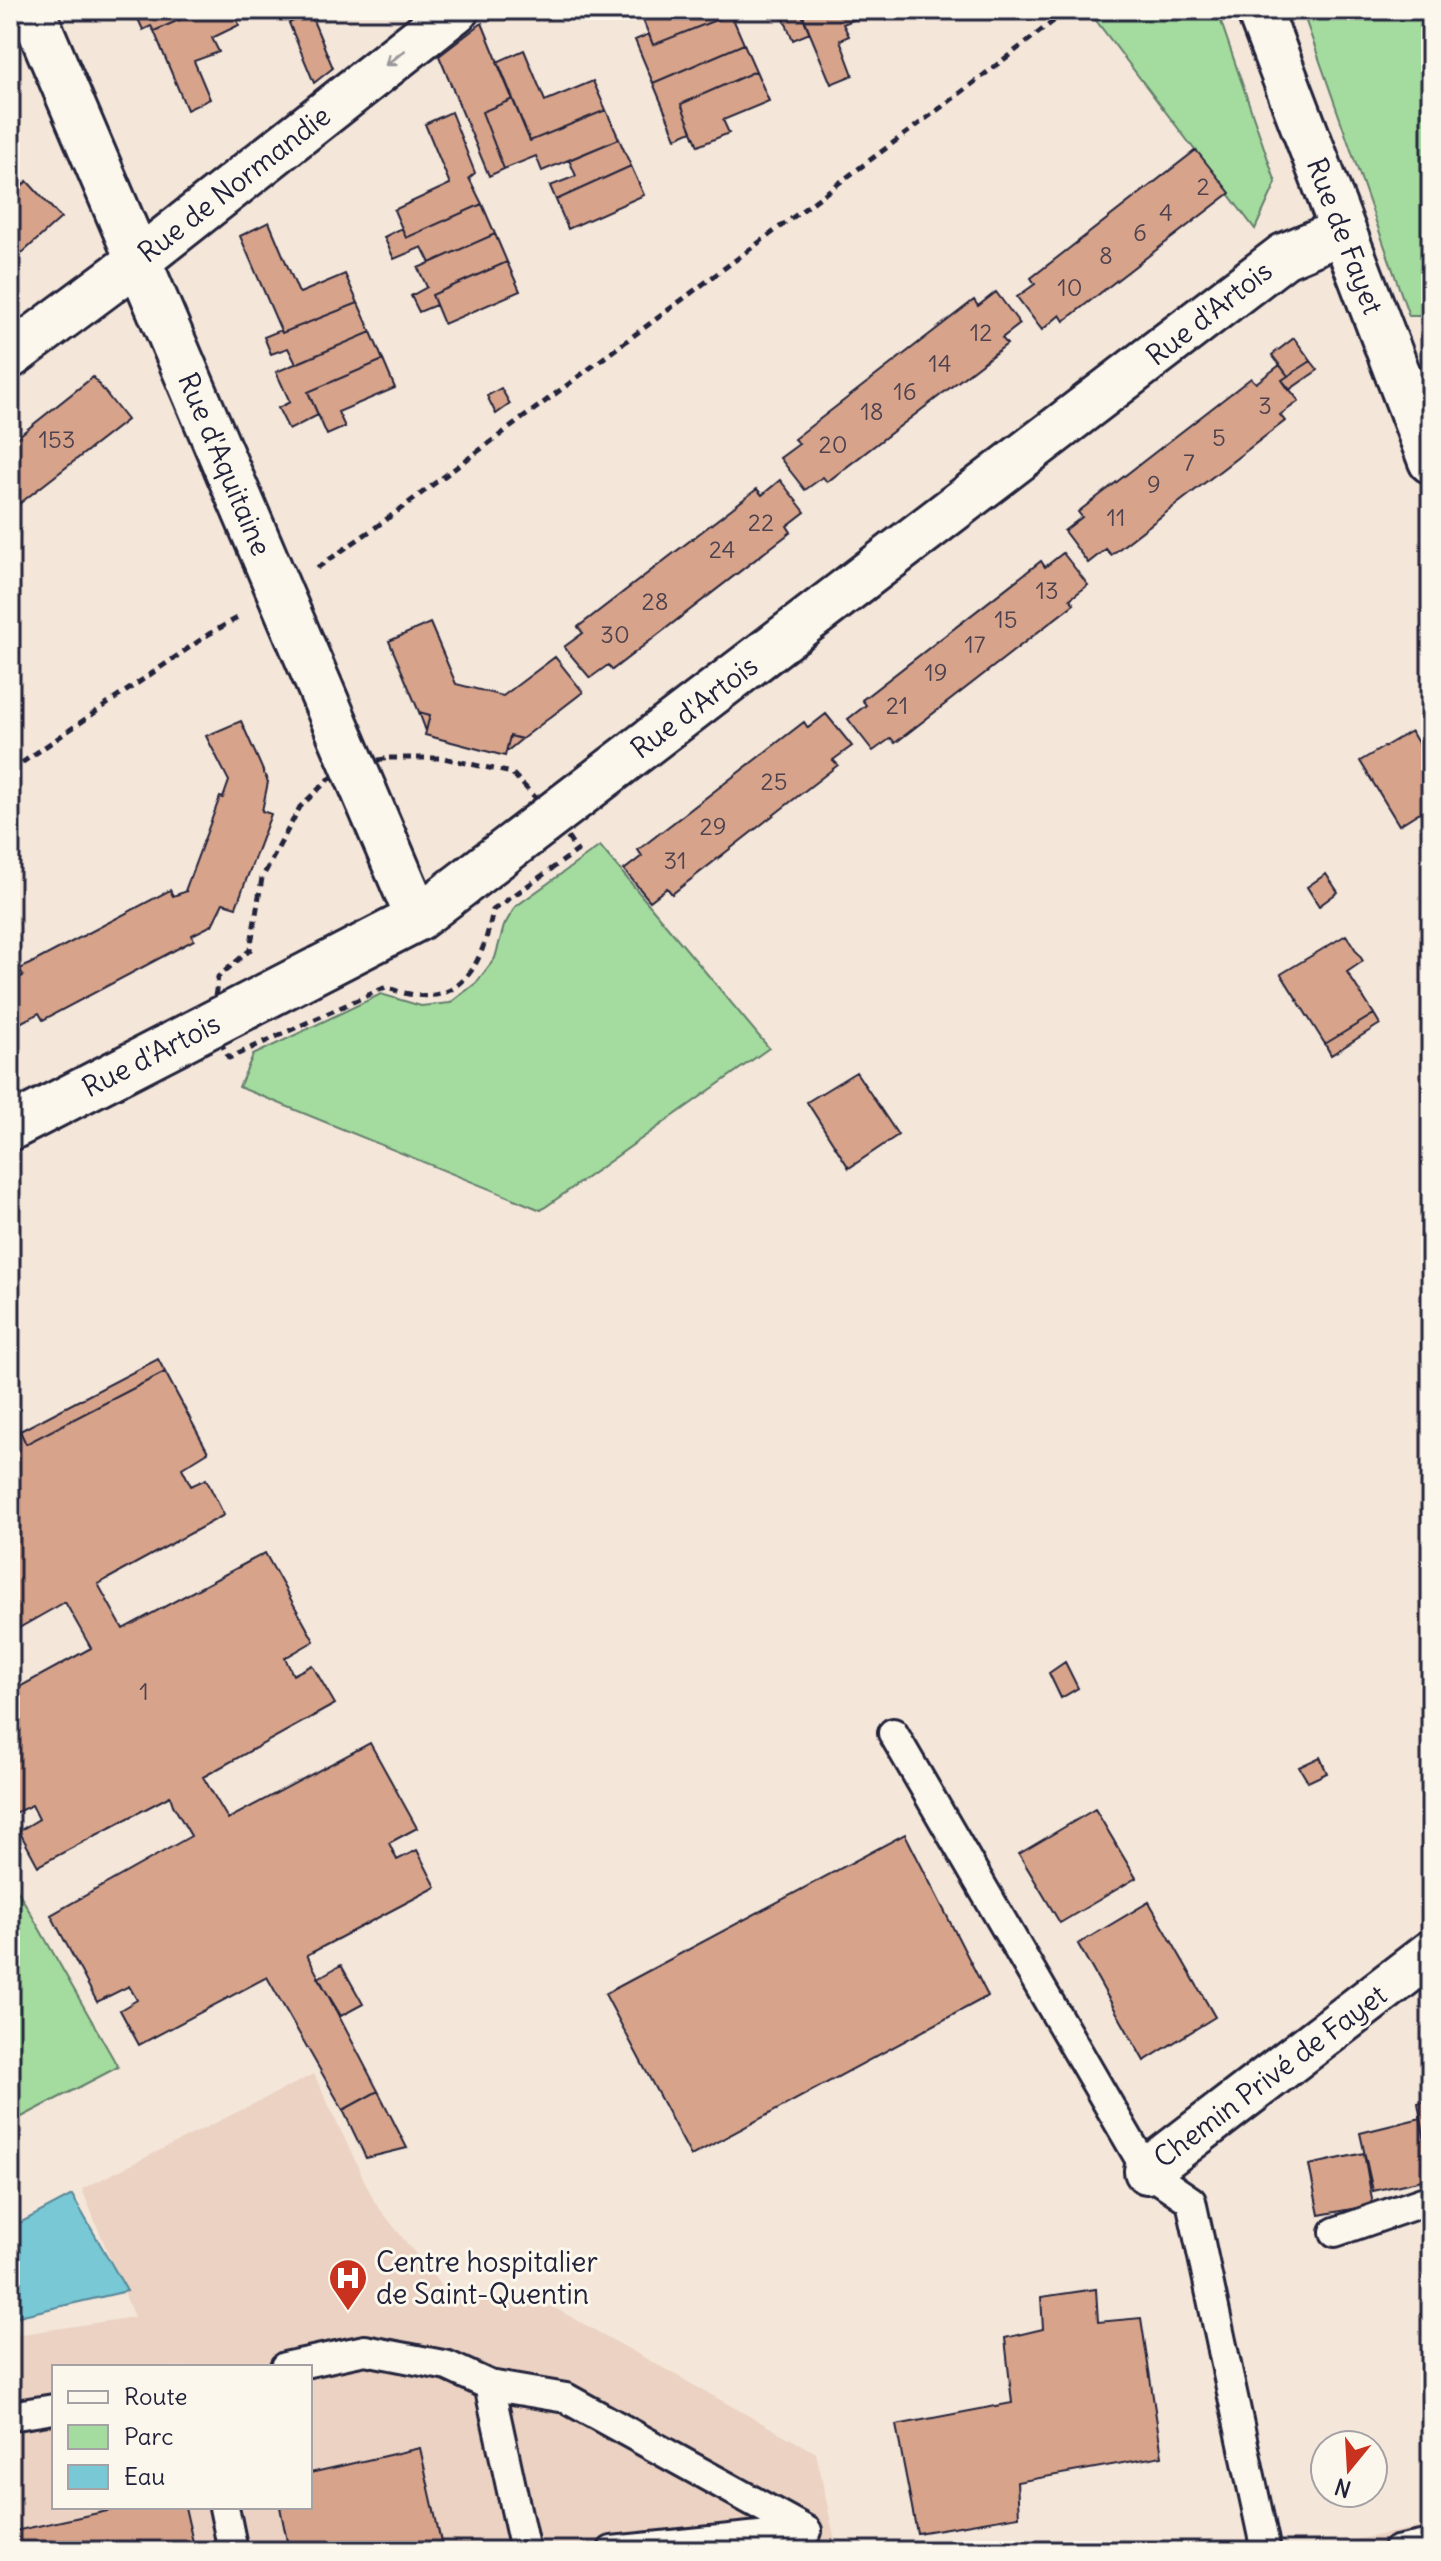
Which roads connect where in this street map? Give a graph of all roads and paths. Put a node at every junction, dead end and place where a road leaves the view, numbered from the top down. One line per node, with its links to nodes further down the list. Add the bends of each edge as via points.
1 (32, 10): 6 (street, Rue d'Aquitaine)
2 (456, 10): 6 (street, Rue de Normandie, one-way to 6)
3 (1259, 10): 5 (street, Rue de Fayet)
4 (1064, 13): 10 (path, via 389,518)
5 (1343, 231): 8 (street, Rue de Fayet); 12 (street, Rue d'Artois, via 1284,256)
6 (139, 260): 7 (street, Rue de Normandie); 10 (street, Rue d'Aquitaine)
7 (10, 356)
8 (1423, 419): 9 (street, Rue de Fayet)
9 (1431, 461)
10 (280, 593): 11 (path, via 209,634); 12 (street, Rue d'Aquitaine)
11 (10, 771)
12 (418, 918): 13 (street, Rue d'Artois)
13 (10, 1128)
14 (893, 1733): 16 (lane)
15 (1431, 1953): 16 (street, Chemin Privé de Fayet)
16 (1147, 2171): 29 (lane, via 1191,2201)
17 (1431, 2199): 18 (lane)
18 (1335, 2232)
19 (294, 2365): 20 (lane, via 365,2350 448,2366)
20 (489, 2385): 24 (lane, via 566,2398); 27 (lane)
21 (52, 2409): 22 (lane)
22 (10, 2416)
23 (224, 2509): 26 (lane)
24 (810, 2541): 28 (lane)
25 (1431, 2544): 30 (lane)
26 (233, 2551)
27 (525, 2551)
28 (612, 2551)
29 (1266, 2551)
30 (1397, 2551)

